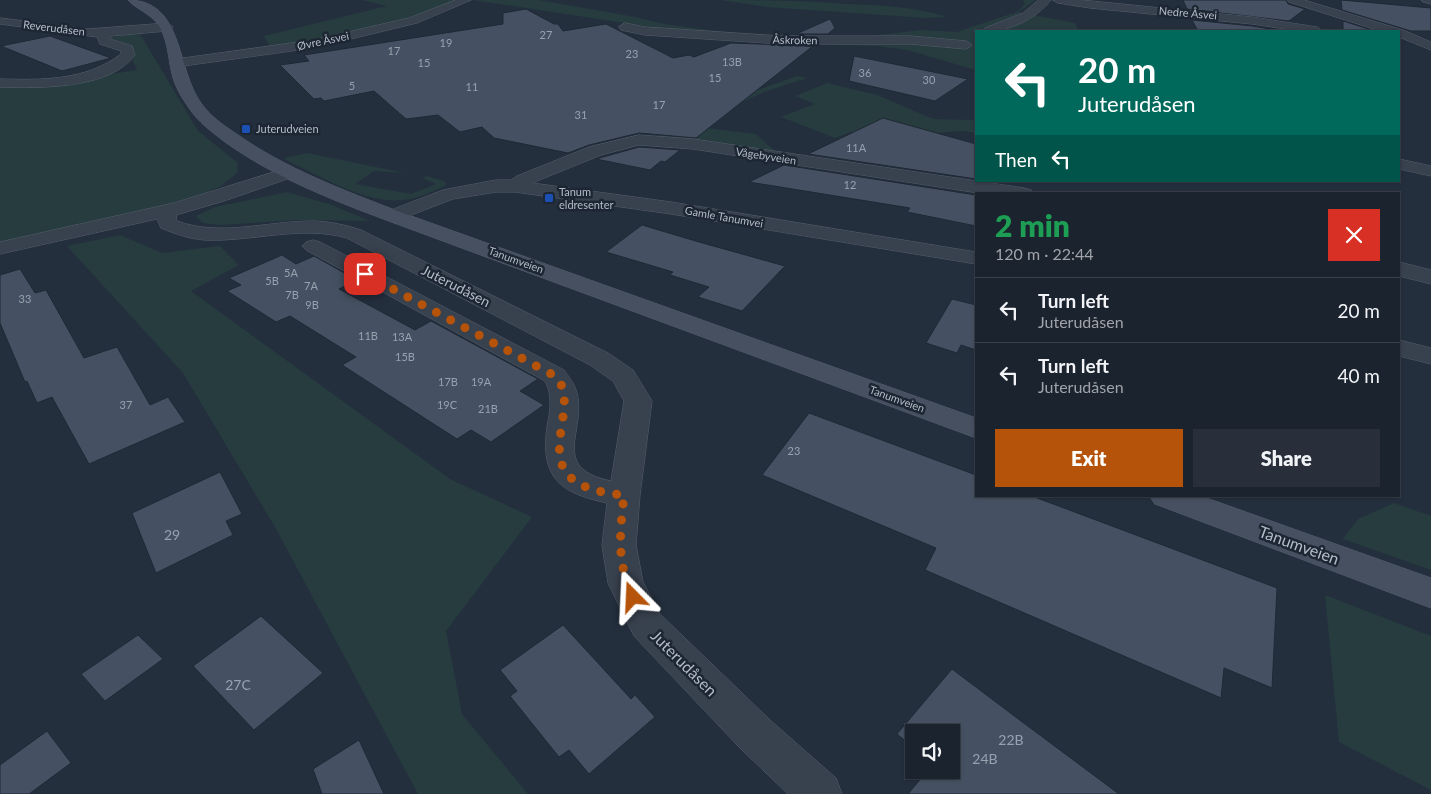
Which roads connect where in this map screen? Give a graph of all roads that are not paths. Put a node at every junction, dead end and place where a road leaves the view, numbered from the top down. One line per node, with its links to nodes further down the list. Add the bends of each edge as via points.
1 (133, 0): 9 (main road, Tanumveien, via 154,11)
2 (466, 0): 22 (street, Øvre Åsvei, via 413,21 313,44)
3 (1046, 0): 11 (street, via 1027,15)
4 (1058, 0): 12 (street, Nedre Åsvei, via 1224,16)
5 (1293, 0): 13 (street)
6 (1427, 0): 7 (street)
7 (1431, 1)
8 (0, 21): 14 (street, Reverudåsen, via 66,31)
9 (167, 27): 14 (street, Reverudåsen); 22 (main road, Tanumveien)
10 (625, 27): 17 (street, Åskroken, via 742,38 910,40)
11 (991, 30)
12 (1311, 30)
13 (1389, 30)
14 (108, 33): 23 (street, Reverudåsen, via 103,37 104,41 127,49 128,55 120,63 84,77 56,82)
15 (1400, 34): 18 (street)
16 (975, 37): 17 (street)
17 (966, 45): 21 (street)
18 (1431, 46)
19 (1407, 50): 20 (street)
20 (1431, 55)
21 (974, 58)
22 (176, 63): 26 (main road, Tanumveien, via 179,79 195,108 230,137)
23 (0, 83)
24 (1400, 164): 25 (street)
25 (1431, 171)
26 (287, 173): 30 (street); 31 (main road, Tanumveien)
27 (515, 186): 28 (street, Gamle Tanumvei, via 496,186); 29 (street, Vågebyveien, via 595,151 639,140 694,144); 35 (street, Gamle Tanumvei, via 653,205)
28 (471, 192): 31 (street, Gamle Tanumvei, via 450,194); 32 (street, Gamle Tanumvei)
29 (1011, 192)
30 (166, 212): 34 (street); 41 (street, Juterudåsen, via 168,224 179,230 202,234 302,228 332,228 354,234 599,359 624,376 638,401)
31 (393, 216): 32 (main road, Tanumveien)
32 (423, 226): 40 (main road, Tanumveien)
33 (313, 246): 41 (street, via 555,376 561,382 564,395 558,442 564,467 580,485 602,493)
34 (0, 248)
35 (975, 258)
36 (1400, 269): 37 (street)
37 (1431, 277)
38 (1400, 348): 39 (street)
39 (1431, 356)
40 (975, 428)
41 (624, 495): 44 (street, Juterudåsen, via 619,545 626,582 647,625 755,734)
42 (1169, 497): 43 (main road, Tanumveien)
43 (1431, 593)
44 (820, 794)

